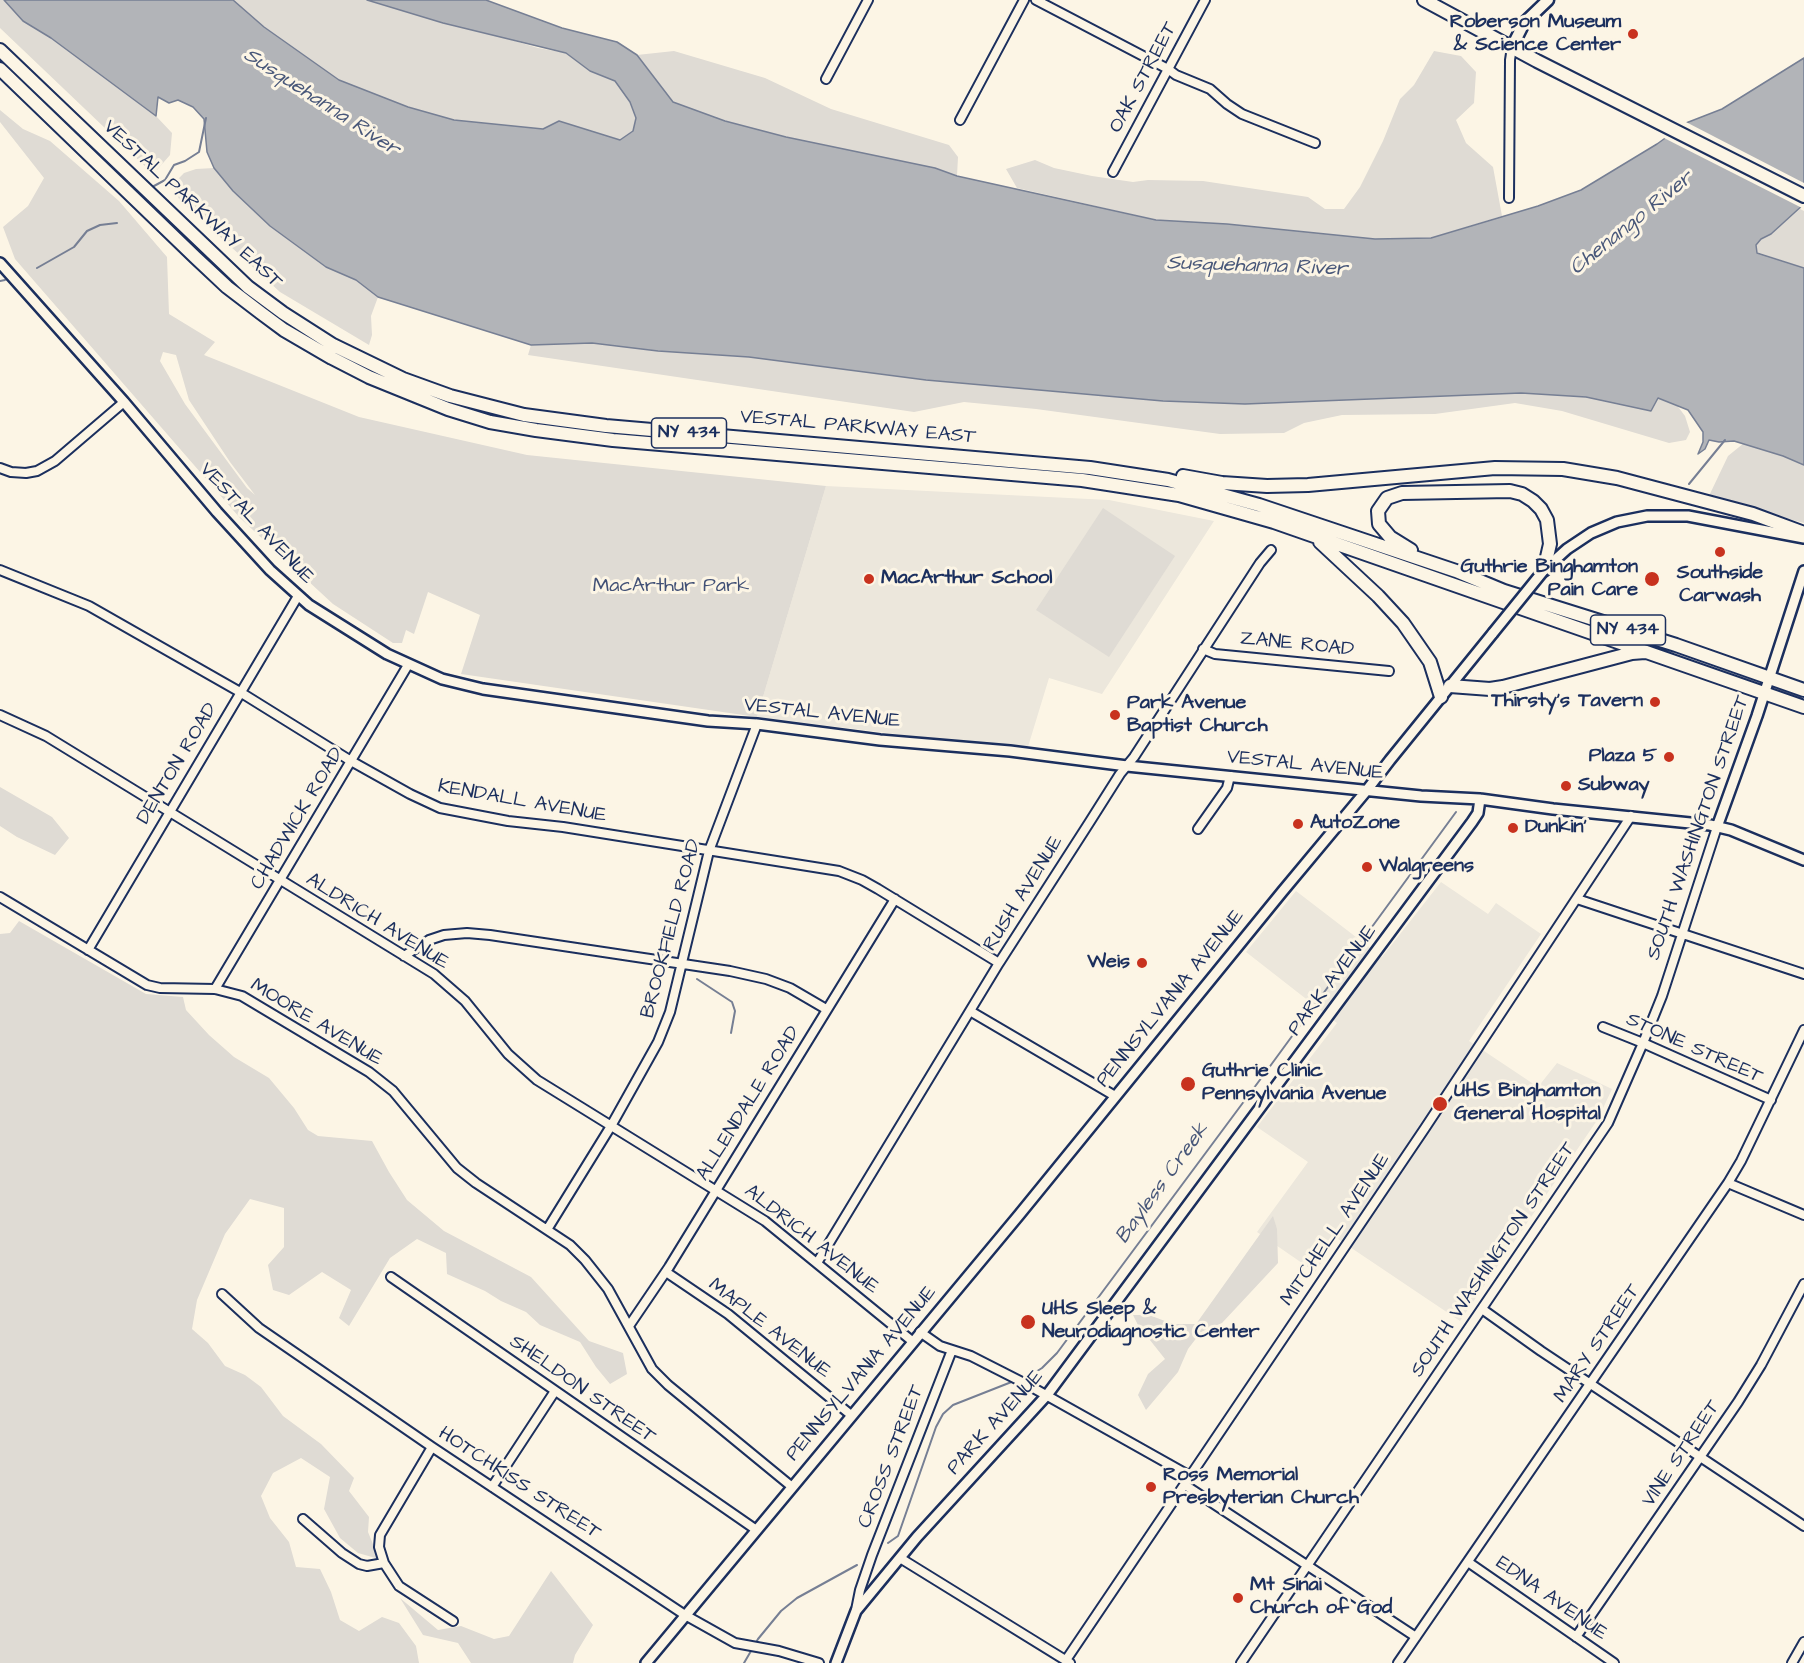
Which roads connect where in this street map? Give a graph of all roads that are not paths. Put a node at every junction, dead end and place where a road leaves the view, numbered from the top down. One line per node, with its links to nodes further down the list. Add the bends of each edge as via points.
1 (868, 0): 11 (street)
2 (1024, 0): 12 (street)
3 (1036, 0): 10 (street)
4 (1205, 0): 10 (street, OAK STREET)
5 (1424, 0): 7 (main road)
6 (1548, 0): 7 (main road, via 1524,23)
7 (1512, 47): 15 (main road); 16 (street)
8 (0, 50): 20 (main road, VESTAL PARKWAY EAST / NY 434, via 248,287 333,345 403,379 524,415)
9 (0, 69): 21 (main road, VESTAL PARKWAY EAST / NY 434, via 227,286 285,330 332,358 417,398 490,422 547,432 1120,485 1208,502)
10 (1168, 69): 13 (street, via 1210,89 1242,114); 14 (street, OAK STREET)
11 (826, 79)
12 (960, 120)
13 (1315, 143)
14 (1113, 172)
15 (1804, 196)
16 (1509, 198)
17 (0, 263): 18 (street, VESTAL AVENUE)
18 (124, 402): 19 (street, via 55,461 37,471 11,472); 29 (street, VESTAL AVENUE, via 217,512)
19 (0, 468)
20 (1144, 476): 22 (main road, via 1151,471 1267,486 1495,468 1563,469 1617,478 1742,511); 27 (main road, VESTAL PARKWAY EAST / NY 434, via 1244,500)
21 (1292, 528): 31 (main road, VESTAL PARKWAY EAST / NY 434); 39 (main road, via 1329,549 1403,623 1430,662)
22 (1804, 533)
23 (1804, 538): 26 (street, PENNSYLVANIA AVENUE, via 1688,516 1647,516 1591,533)
24 (1271, 550): 30 (street, RUSH AVENUE)
25 (0, 570): 37 (street, KENDALL AVENUE, via 89,606)
26 (1544, 570): 27 (main road, via 1550,549 1548,524 1539,506 1522,494 1503,490 1402,493 1383,502 1377,516 1384,532); 35 (street, PENNSYLVANIA AVENUE, bridge)
27 (1456, 571): 34 (main road, VESTAL PARKWAY EAST / NY 434, via 1504,591)
28 (1804, 571): 34 (street, SOUTH WASHINGTON STREET)
29 (298, 596): 32 (street, VESTAL AVENUE); 37 (street, DENTON ROAD)
30 (1203, 649): 33 (street, ZANE ROAD, via 1215,654); 44 (street, RUSH AVENUE)
31 (1654, 653): 35 (main road, via 1632,653 1503,687); 38 (main road, VESTAL PARKWAY EAST / NY 434)
32 (408, 665): 42 (street, VESTAL AVENUE, via 483,689); 43 (street, CHADWICK ROAD)
33 (1389, 671)
34 (1769, 678): 36 (main road, VESTAL PARKWAY EAST / NY 434); 38 (street, SOUTH WASHINGTON STREET)
35 (1450, 686): 39 (street, PENNSYLVANIA AVENUE)
36 (1804, 690)
37 (240, 692): 43 (street, KENDALL AVENUE); 48 (street, DENTON ROAD)
38 (1764, 693): 40 (main road, VESTAL PARKWAY EAST / NY 434); 50 (street, SOUTH WASHINGTON STREET)
39 (1441, 697): 46 (street, PENNSYLVANIA AVENUE)
40 (1804, 706)
41 (0, 715): 48 (street, ALDRICH AVENUE, via 46,736)
42 (757, 724): 44 (street, VESTAL AVENUE); 52 (street, BROOKFIELD ROAD)
43 (351, 761): 52 (street, KENDALL AVENUE, via 440,808); 54 (street, CHADWICK ROAD)
44 (1127, 766): 45 (street, VESTAL AVENUE); 61 (street, RUSH AVENUE)
45 (1230, 776): 46 (street, VESTAL AVENUE); 51 (street, via 1227,788)
46 (1367, 790): 47 (street, VESTAL AVENUE); 70 (street, PENNSYLVANIA AVENUE)
47 (1480, 799): 49 (street, VESTAL AVENUE); 89 (street, PARK AVENUE, via 1472,822)
48 (169, 811): 54 (street, ALDRICH AVENUE); 59 (street, DENTON ROAD)
49 (1631, 816): 50 (street, VESTAL AVENUE); 57 (street, MITCHELL AVENUE)
50 (1718, 827): 53 (street, VESTAL AVENUE); 58 (street, SOUTH WASHINGTON STREET)
51 (1198, 829)
52 (709, 851): 56 (street, KENDALL AVENUE, via 839,871); 62 (street, BROOKFIELD ROAD)
53 (1804, 860)
54 (280, 880): 60 (street, ALDRICH AVENUE); 64 (street, CHADWICK ROAD)
55 (0, 897): 59 (street, MOORE AVENUE)
56 (895, 899): 61 (street, KENDALL AVENUE); 65 (street, ALLENDALE ROAD)
57 (1577, 899): 58 (street); 93 (street, MITCHELL AVENUE)
58 (1682, 934): 63 (street); 69 (street, SOUTH WASHINGTON STREET)
59 (88, 950): 64 (street, MOORE AVENUE, via 147,985)
60 (404, 956): 62 (street, via 429,940 467,933); 72 (street, ALDRICH AVENUE, via 434,974 465,1002 522,1068)
61 (999, 963): 66 (street, RUSH AVENUE)
62 (682, 965): 65 (street, via 766,980 790,988); 72 (street, BROOKFIELD ROAD, via 658,1042)
63 (1804, 974)
64 (215, 989): 76 (street, MOORE AVENUE, via 242,996 369,1071 393,1091 457,1167)
65 (826, 1010): 74 (street, ALLENDALE ROAD)
66 (970, 1011): 70 (street); 77 (street, RUSH AVENUE)
67 (1603, 1027): 69 (street, STONE STREET)
68 (1804, 1030): 71 (street, MARY STREET)
69 (1643, 1043): 71 (street, STONE STREET); 82 (street, SOUTH WASHINGTON STREET, via 1608,1123)
70 (1115, 1096): 84 (street, PENNSYLVANIA AVENUE)
71 (1771, 1101): 73 (street, MARY STREET)
72 (611, 1126): 74 (street, ALDRICH AVENUE); 76 (street, BROOKFIELD ROAD)
73 (1728, 1183): 75 (street); 87 (street, MARY STREET)
74 (715, 1190): 77 (street, ALDRICH AVENUE, via 765,1221); 78 (street, ALLENDALE ROAD)
75 (1804, 1215)
76 (548, 1228): 83 (street, MOORE AVENUE, via 585,1260 608,1289)
77 (817, 1263): 85 (street, ALDRICH AVENUE)
78 (666, 1272): 83 (street, ALLENDALE ROAD); 90 (street, MAPLE AVENUE, via 728,1314)
79 (392, 1277): 88 (street, SHELDON STREET)
80 (1804, 1284): 92 (street, VINE STREET, via 1761,1365)
81 (222, 1294): 91 (street, HOTCHKISS STREET, via 259,1328)
82 (1482, 1309): 87 (street); 104 (street, SOUTH WASHINGTON STREET)
83 (629, 1326): 95 (street, MOORE AVENUE, via 652,1369 668,1385)
84 (920, 1332): 85 (street, PENNSYLVANIA AVENUE); 86 (street)
85 (912, 1341): 90 (street, PENNSYLVANIA AVENUE)
86 (951, 1350): 89 (street, via 971,1356); 105 (street, CROSS STREET, via 872,1555)
87 (1591, 1385): 92 (street); 102 (street, MARY STREET)
88 (555, 1392): 96 (street); 100 (street, SHELDON STREET)
89 (1047, 1395): 93 (street); 101 (street, PARK AVENUE)
90 (851, 1415): 95 (street, PENNSYLVANIA AVENUE)
91 (432, 1447): 96 (street, HOTCHKISS STREET); 103 (street, via 380,1535)
92 (1700, 1458): 99 (street); 109 (street, VINE STREET)
93 (1190, 1476): 94 (street, MITCHELL AVENUE)
94 (1185, 1485): 104 (street); 112 (street, MITCHELL AVENUE)
95 (791, 1486): 100 (street, PENNSYLVANIA AVENUE)
96 (492, 1487): 106 (street, HOTCHKISS STREET)
97 (1804, 1516): 99 (street)
98 (303, 1519): 103 (street, via 359,1564)
99 (1802, 1525)
100 (755, 1529): 106 (street, PENNSYLVANIA AVENUE)
101 (900, 1558): 105 (street, PARK AVENUE); 112 (street)
102 (1468, 1562): 108 (street, MARY STREET); 109 (street, EDNA AVENUE)
103 (384, 1563): 107 (street, via 399,1586)
104 (1308, 1566): 108 (street); 116 (street, SOUTH WASHINGTON STREET)
105 (856, 1611): 115 (street, PARK AVENUE)
106 (685, 1615): 113 (street, PENNSYLVANIA AVENUE); 114 (street, HOTCHKISS STREET, via 735,1643)
107 (453, 1621)
108 (1416, 1637): 117 (street, MARY STREET)
109 (1576, 1637): 118 (street, EDNA AVENUE)
110 (1804, 1642): 111 (street)
111 (1801, 1652): 119 (street)
112 (1068, 1662)
113 (646, 1663)
114 (819, 1663)
115 (836, 1663)
116 (1242, 1663)
117 (1398, 1663)
118 (1614, 1663)
119 (1792, 1663)

